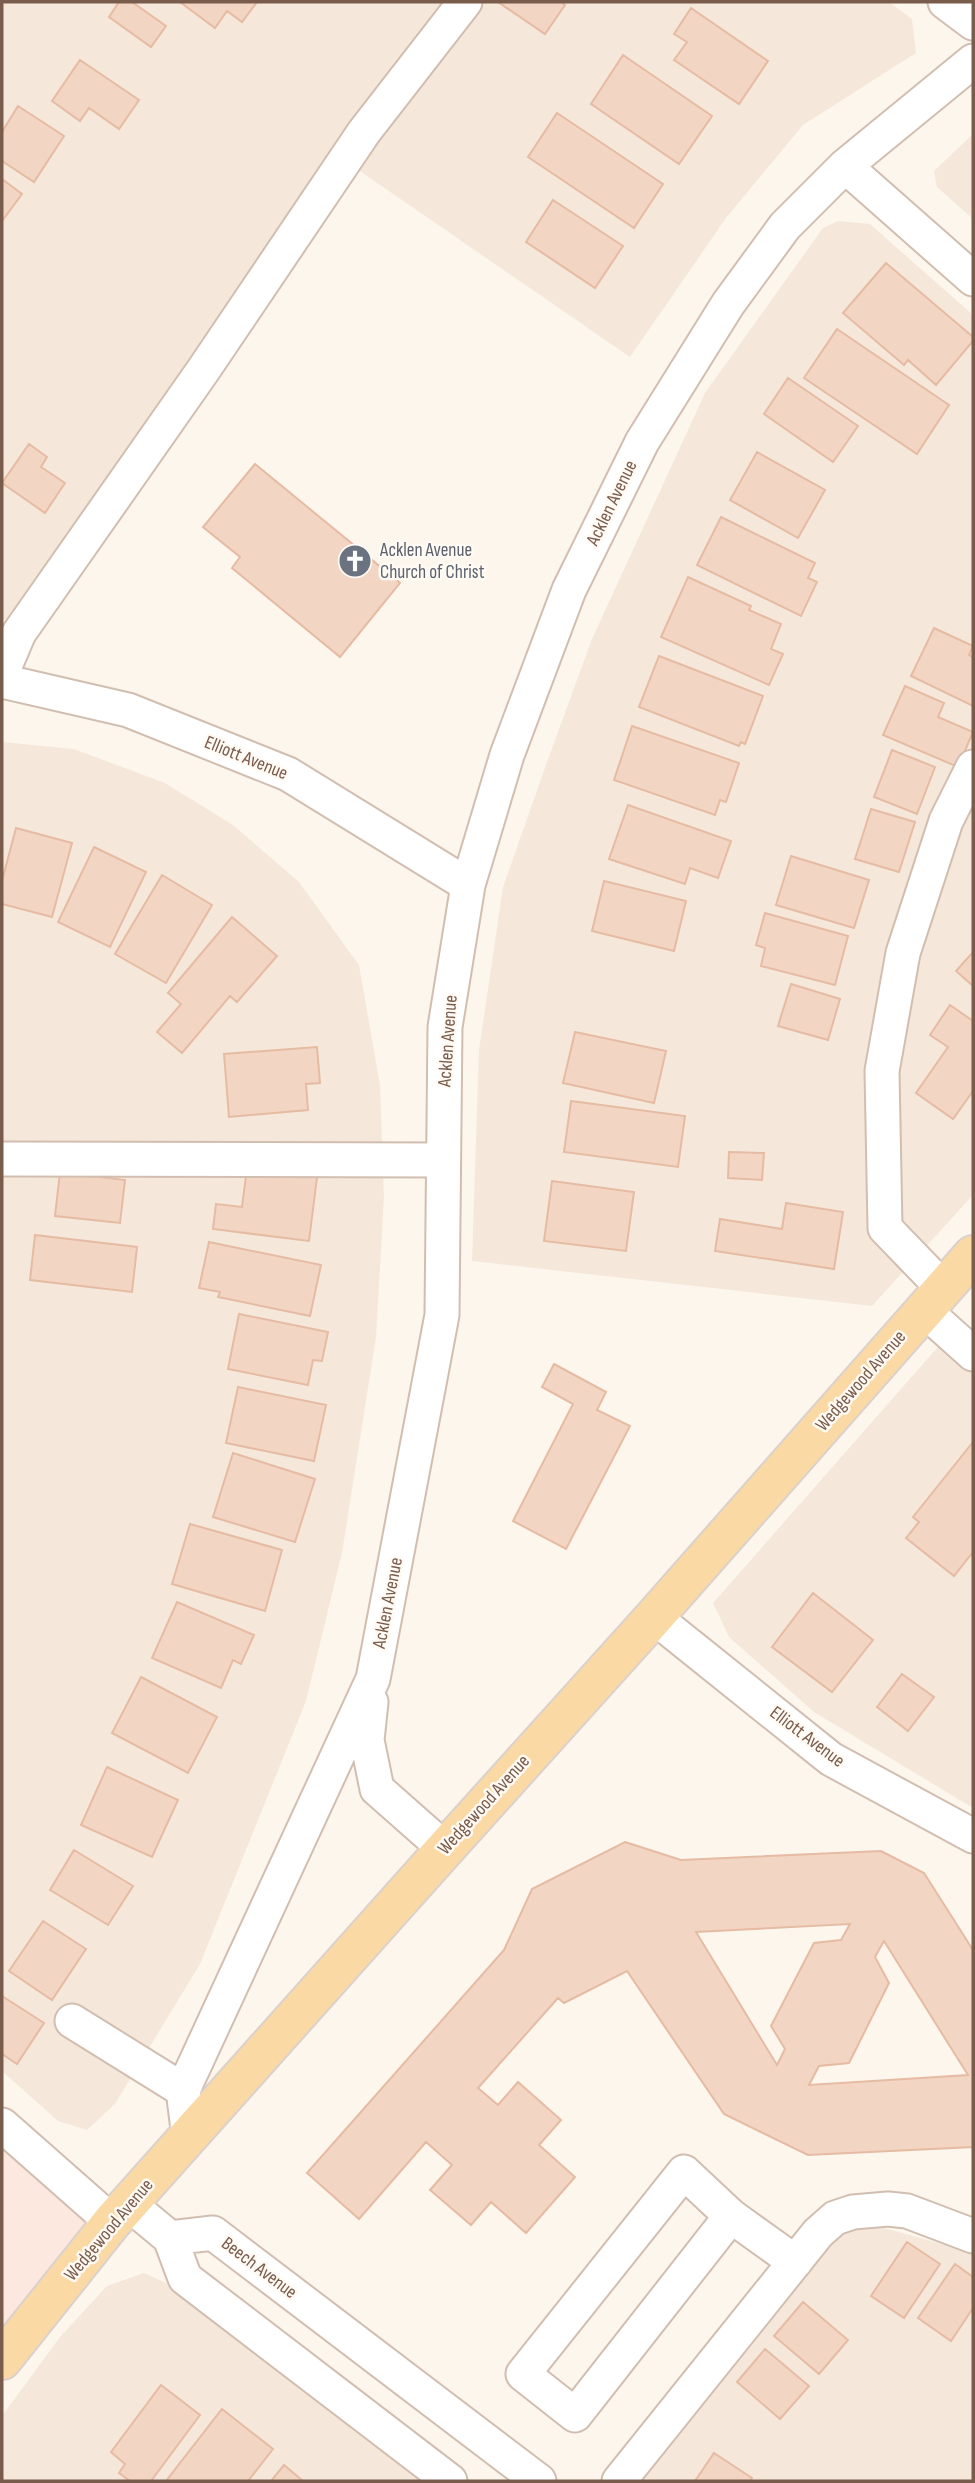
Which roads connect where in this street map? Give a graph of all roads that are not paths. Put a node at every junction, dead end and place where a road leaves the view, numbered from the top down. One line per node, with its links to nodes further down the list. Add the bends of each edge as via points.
1 (466, 2): 7 (street, via 364,132 19,634)
2 (945, 2): 3 (street)
3 (973, 23)
4 (973, 61): 5 (street, Acklen Avenue)
5 (845, 166): 6 (street); 10 (street, Acklen Avenue, via 785,226 728,304 642,443 569,590 507,755)
6 (973, 279)
7 (2, 673)
8 (2, 681): 10 (street, Elliott Avenue, via 128,710 288,774)
9 (973, 766): 14 (street, via 946,821 903,953 882,1071 885,1228)
10 (468, 884): 12 (street, Acklen Avenue, via 445,1027)
11 (2, 1159): 12 (street)
12 (443, 1160): 17 (street, Acklen Avenue, via 442,1315)
13 (972, 1258): 14 (main road, Wedgewood Avenue)
14 (934, 1299): 15 (street); 16 (main road, Wedgewood Avenue)
15 (973, 1354)
16 (654, 1617): 18 (street, Elliott Avenue, via 831,1759); 19 (main road, Wedgewood Avenue)
17 (373, 1679): 19 (street, via 367,1740 377,1789); 21 (street, Acklen Avenue)
18 (973, 1836)
19 (445, 1849): 23 (main road, Wedgewood Avenue)
20 (72, 2021): 21 (street)
21 (183, 2090): 23 (street)
22 (2, 2125): 24 (street)
23 (189, 2137): 24 (main road, Wedgewood Avenue)
24 (120, 2213): 27 (street); 29 (main road, Wedgewood Avenue)
25 (731, 2216): 25 (street, via 684,2172 523,2374 576,2415); 28 (street)
26 (973, 2236): 28 (street, via 907,2211 863,2211 835,2218)
27 (170, 2238): 30 (street, via 185,2278); 31 (street, Beech Avenue, via 213,2233)
28 (795, 2262): 32 (street)
29 (2, 2360)
30 (450, 2481)
31 (539, 2481)
32 (620, 2481)

